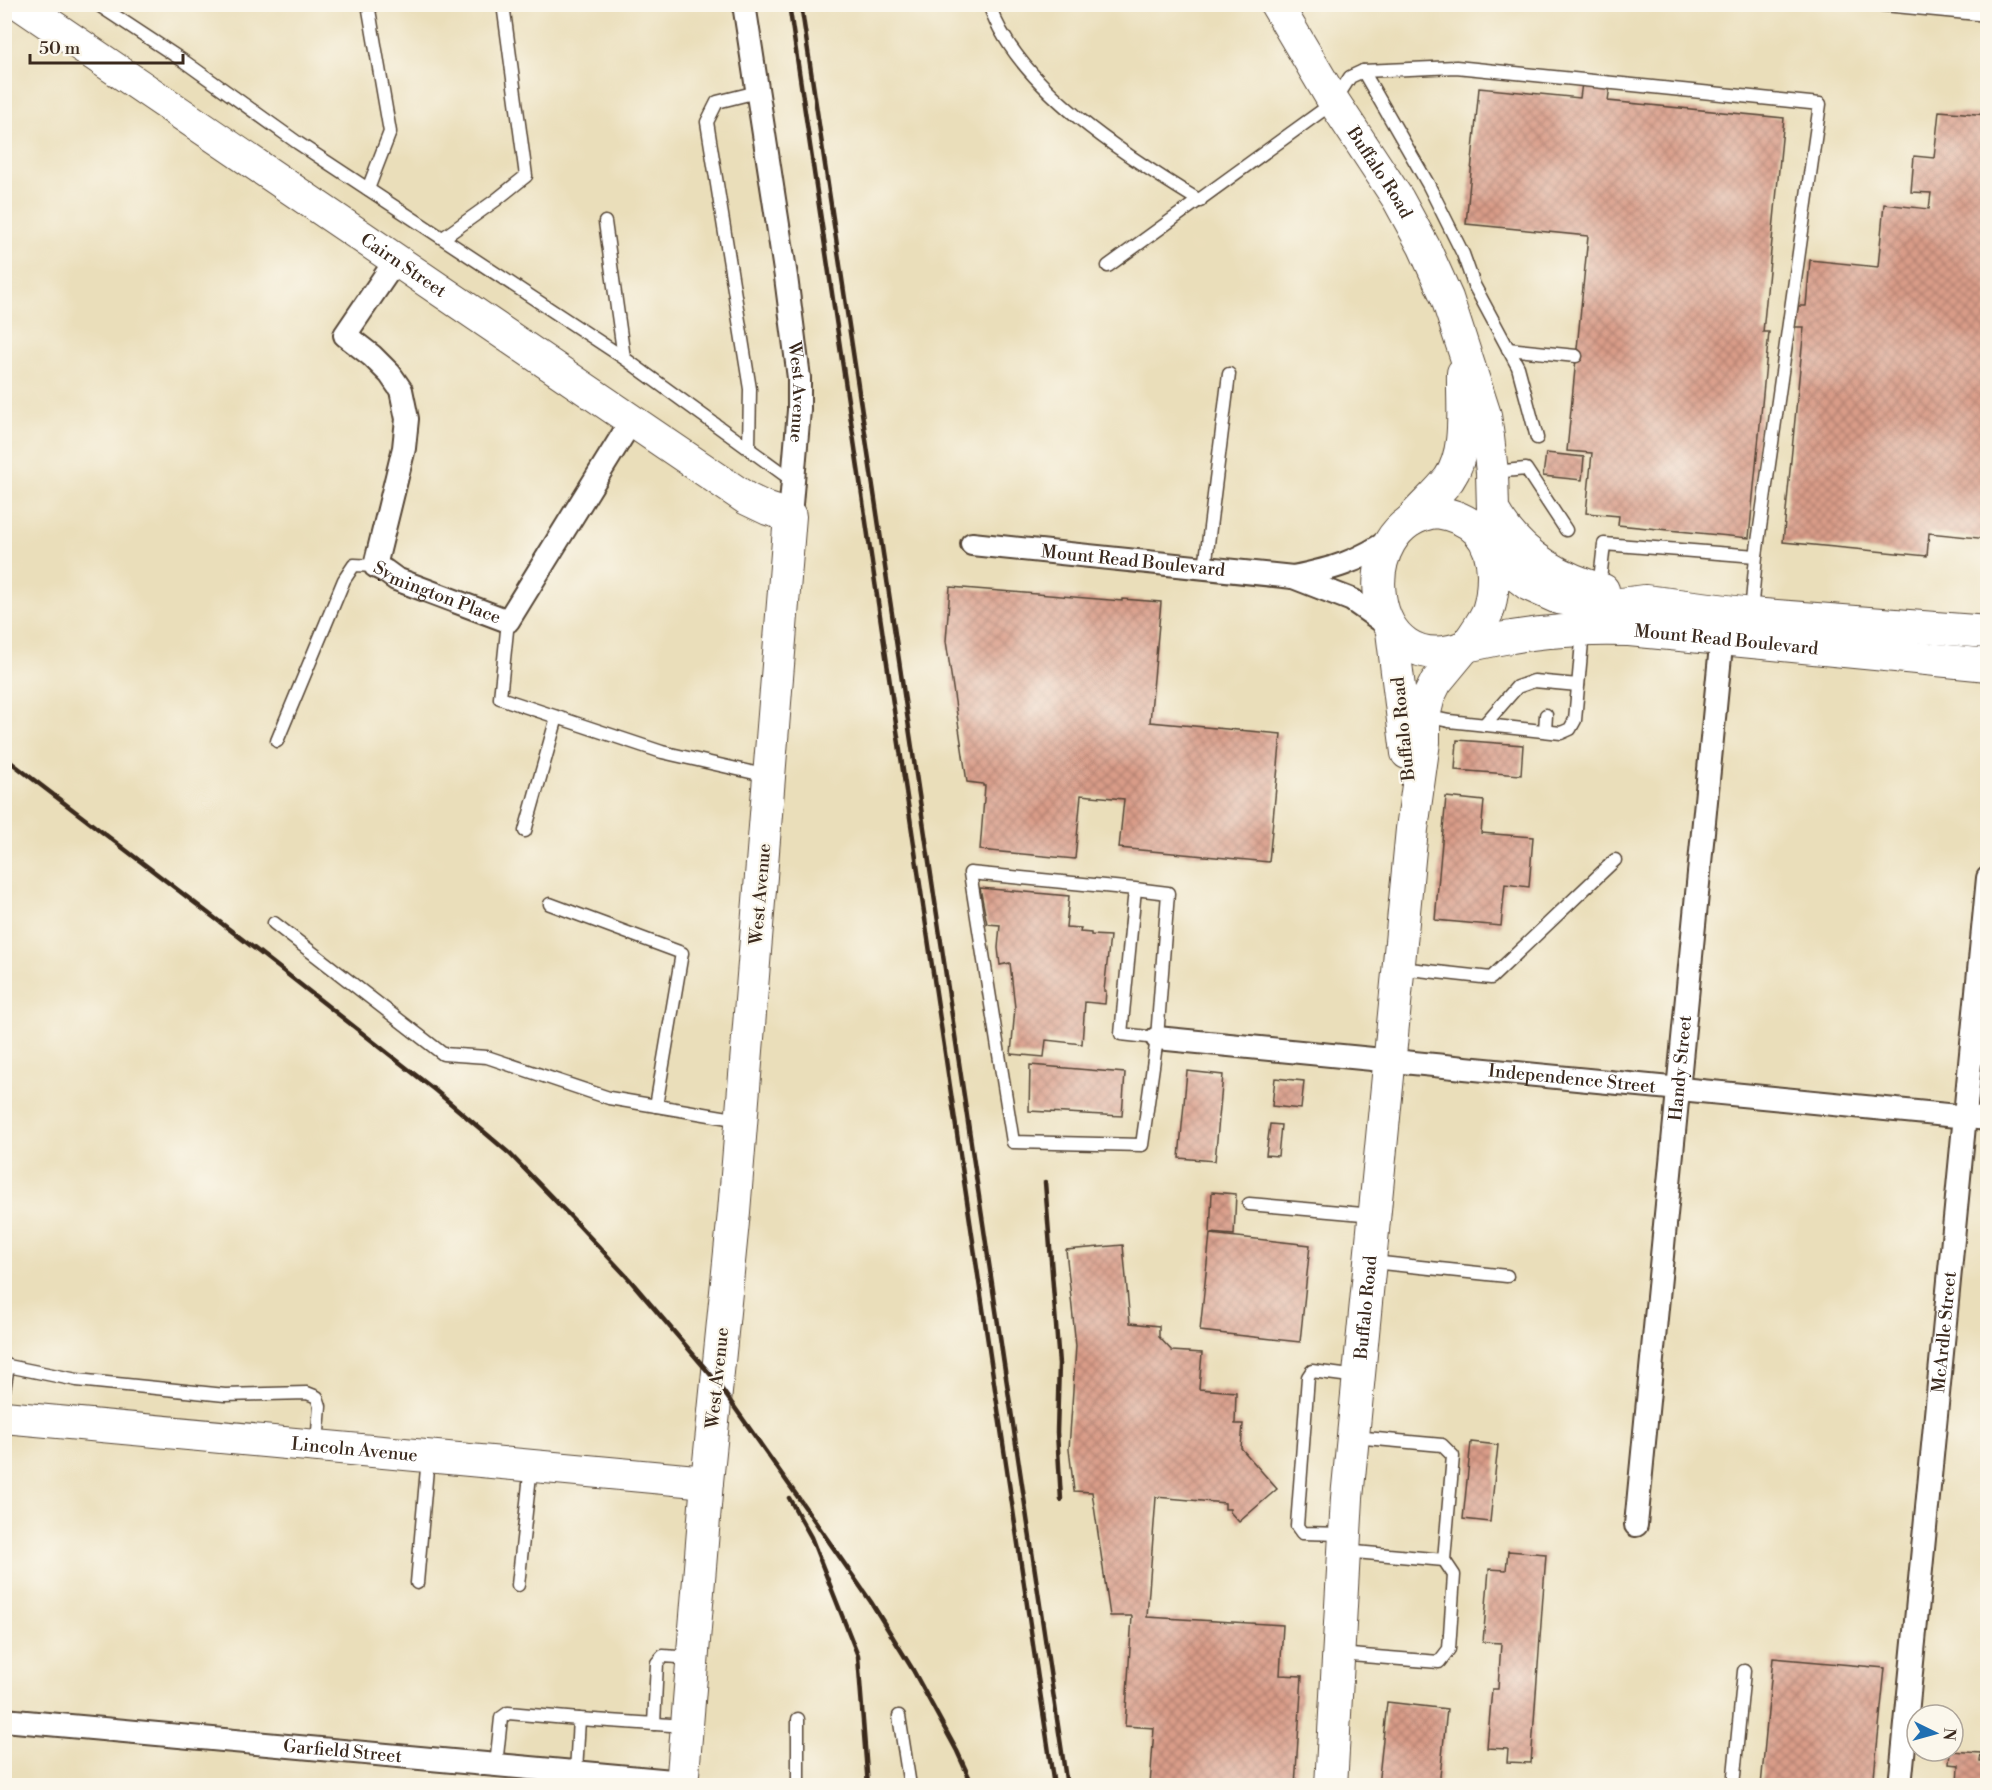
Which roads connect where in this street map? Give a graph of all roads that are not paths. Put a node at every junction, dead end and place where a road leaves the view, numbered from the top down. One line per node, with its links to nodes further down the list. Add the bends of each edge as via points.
1 (20, 4): 17 (main road, Cairn Street)
2 (97, 4): 13 (lane)
3 (368, 4): 13 (lane, via 390,132)
4 (503, 4): 16 (lane, via 526,176)
5 (744, 4): 11 (street, West Avenue)
6 (989, 4): 14 (lane, via 1018,56 1053,94 1094,130)
7 (1276, 4): 12 (main road, Buffalo Road)
8 (1874, 4): 9 (lane)
9 (1988, 15)
10 (1363, 71): 12 (lane, via 1350,77); 19 (lane, via 1428,184); 35 (lane, via 1456,67 1820,105)
11 (757, 92): 26 (lane, via 717,102 707,122 750,389); 28 (street, West Avenue, via 799,378)
12 (1334, 102): 14 (lane); 20 (main road, Buffalo Road, via 1398,199 1424,247 1447,298)
13 (368, 189): 16 (lane)
14 (1200, 201): 18 (lane)
15 (605, 222): 22 (lane)
16 (443, 238): 22 (lane)
17 (396, 260): 24 (main road, Cairn Street); 36 (street, Symington Place, via 345,335 390,374 401,390 407,419 404,448)
18 (1108, 266)
19 (1508, 349): 21 (lane); 25 (lane, via 1518,367)
20 (1463, 352): 27 (main road, Buffalo Road, via 1485,415); 31 (main road, Buffalo Road, via 1462,435 1455,466 1449,478)
21 (1576, 356)
22 (624, 358): 26 (lane)
23 (1229, 374): 37 (lane)
24 (632, 420): 30 (main road, Cairn Street, via 747,499); 41 (street, Symington Place)
25 (1537, 438)
26 (749, 448): 28 (lane)
27 (1492, 472): 29 (main road, Buffalo Road); 32 (lane, via 1526,469)
28 (794, 481): 30 (street, West Avenue)
29 (1493, 510): 34 (main road, Buffalo Road); 39 (main road, via 1511,537 1538,561 1566,578)
30 (790, 516): 55 (main road, West Avenue)
31 (1401, 529): 34 (main road, via 1426,513 1437,512 1460,517); 38 (street, via 1371,554); 43 (main road, via 1385,555 1379,584 1383,613)
32 (1566, 530)
33 (972, 544): 37 (street, Mount Read Boulevard)
34 (1490, 547): 40 (main road, Mount Read Boulevard, via 1529,585 1558,598 1621,604); 46 (main road, via 1492,595 1488,610)
35 (1755, 556): 39 (lane, via 1604,544); 42 (lane)
36 (375, 566): 41 (street, Symington Place, via 396,579); 54 (lane, via 354,566 344,580)
37 (1205, 568): 38 (street, Mount Read Boulevard)
38 (1293, 577): 43 (street, via 1352,600)
39 (1599, 589): 40 (main road)
40 (1645, 601): 42 (main road, Mount Read Boulevard)
41 (508, 621): 51 (lane, via 500,698)
42 (1733, 621): 44 (main road, Mount Read Boulevard); 45 (main road, Mount Read Boulevard); 47 (main road, Mount Read Boulevard); 66 (street, Handy Street)
43 (1390, 628): 46 (main road, via 1424,652); 56 (main road, Buffalo Road, via 1403,709)
44 (1583, 630): 46 (main road, Mount Read Boulevard, via 1511,637); 48 (lane)
45 (1988, 632)
46 (1465, 647): 49 (main road, Buffalo Road, via 1436,682)
47 (1988, 665)
48 (1578, 685): 52 (lane, via 1549,687 1534,681 1516,687); 53 (lane, via 1575,720 1570,729 1561,733)
49 (1424, 716): 52 (lane); 56 (main road, Buffalo Road)
50 (1546, 716): 53 (lane)
51 (557, 717): 55 (lane, via 662,752); 57 (lane)
52 (1484, 725): 53 (lane)
53 (1545, 731)
54 (277, 741)
55 (769, 776): 70 (main road, West Avenue)
56 (1412, 829): 63 (main road, Buffalo Road)
57 (525, 831)
58 (1615, 860): 63 (lane, via 1491,978)
59 (1988, 878): 68 (street, McArdle Street)
60 (1135, 889): 64 (lane, via 1168,893); 64 (lane, via 1121,1034); 64 (lane, via 970,873 1012,1142 1142,1145)
61 (550, 904): 67 (lane, via 682,953)
62 (274, 923): 67 (lane, via 443,1054 487,1057 609,1098)
63 (1399, 968): 65 (main road, Buffalo Road)
64 (1157, 1038): 65 (street, Independence Street)
65 (1390, 1061): 66 (street, Independence Street); 72 (main road, Buffalo Road)
66 (1679, 1089): 68 (street, Independence Street); 84 (street, Handy Street)
67 (656, 1106): 70 (lane)
68 (1965, 1117): 69 (street, Independence Street); 105 (street, McArdle Street)
69 (1988, 1119)
70 (742, 1121): 83 (main road, West Avenue)
71 (1249, 1204): 72 (lane)
72 (1375, 1215): 73 (main road, Buffalo Road)
73 (1371, 1262): 74 (lane); 76 (main road, Buffalo Road)
74 (1507, 1276)
75 (6, 1364): 77 (lane); 80 (lane, via 76,1380 225,1395 307,1393 317,1397 320,1406)
76 (1359, 1377): 79 (main road, Buffalo Road); 85 (lane, via 1312,1371 1308,1377 1297,1526 1302,1533)
77 (4, 1390)
78 (4, 1417): 80 (main road, Lincoln Avenue)
79 (1353, 1436): 85 (main road, Buffalo Road); 86 (lane, via 1442,1445 1453,1456)
80 (317, 1446): 81 (main road, Lincoln Avenue)
81 (429, 1456): 82 (main road, Lincoln Avenue); 87 (lane)
82 (531, 1465): 83 (main road, Lincoln Avenue); 88 (lane)
83 (707, 1482): 90 (main road, West Avenue)
84 (1636, 1525)
85 (1344, 1543): 86 (lane); 89 (main road, Buffalo Road)
86 (1444, 1560): 89 (lane, via 1454,1575 1449,1649 1439,1662)
87 (417, 1583)
88 (518, 1585)
89 (1338, 1654): 103 (main road, Buffalo Road)
90 (693, 1658): 96 (lane, via 663,1656 657,1663); 97 (main road, West Avenue)
91 (1744, 1671): 104 (lane)
92 (899, 1716): 102 (lane)
93 (579, 1719): 96 (lane); 98 (lane, via 508,1713 501,1718); 99 (lane)
94 (798, 1719): 101 (lane)
95 (4, 1720): 98 (street, Garfield Street)
96 (654, 1724): 97 (lane)
97 (687, 1726): 100 (main road, West Avenue)
98 (496, 1765): 99 (street, Garfield Street)
99 (576, 1772): 100 (street, Garfield Street)
100 (682, 1784)
101 (798, 1785)
102 (910, 1785)
103 (1331, 1785)
104 (1733, 1785)
105 (1900, 1785)

